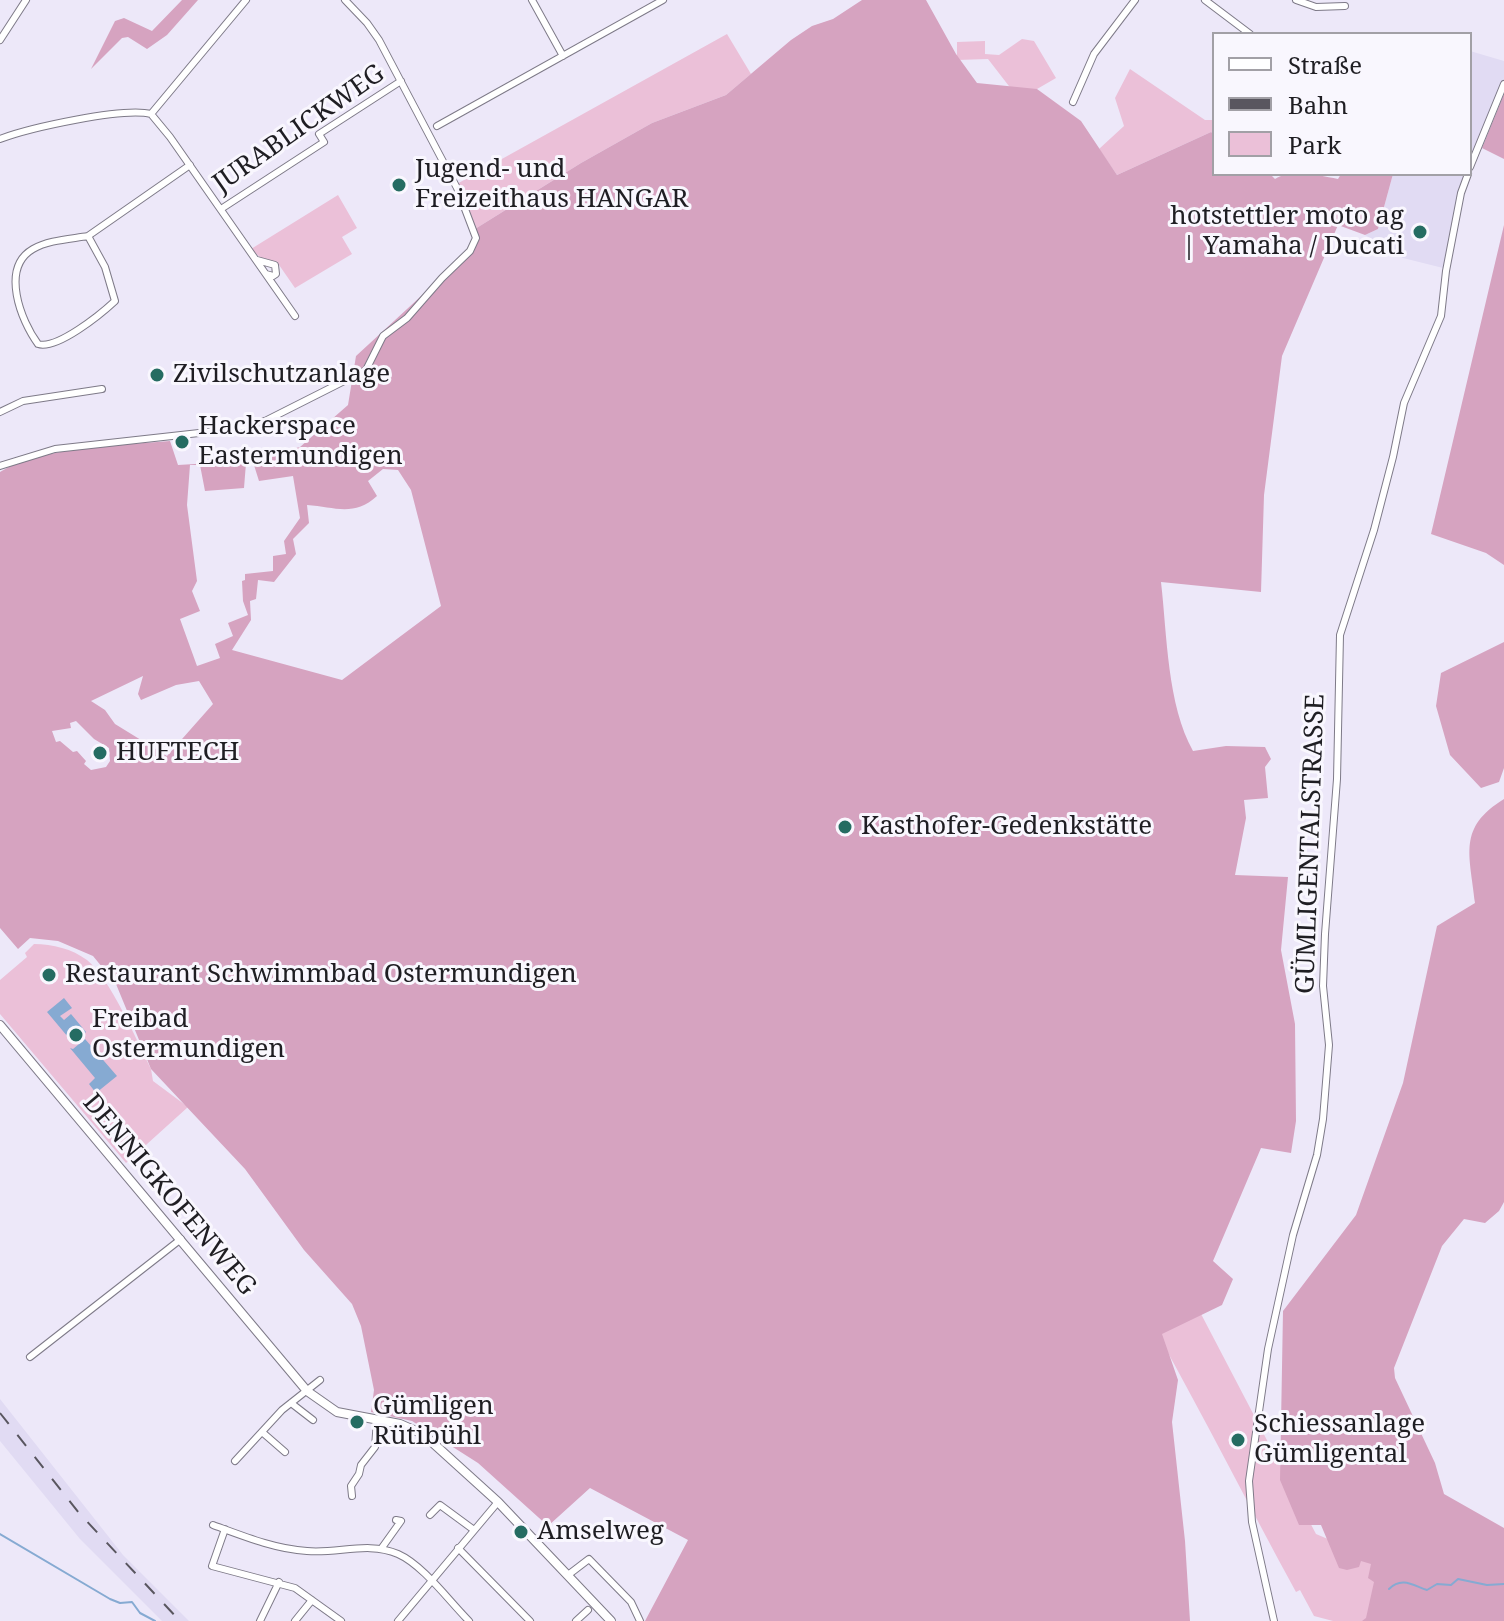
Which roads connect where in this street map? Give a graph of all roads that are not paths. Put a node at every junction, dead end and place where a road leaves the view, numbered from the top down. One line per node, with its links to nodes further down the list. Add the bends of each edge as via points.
1 (26, 0): 12 (street)
2 (246, 0): 17 (street)
3 (360, 0): 9 (street)
4 (532, 0): 13 (street)
5 (663, 0): 13 (street)
6 (1135, 0): 16 (street, via 1094,54)
7 (1205, 0): 11 (street)
8 (1296, 0): 10 (street, via 1316,7)
9 (348, 3): 14 (street, via 372,31)
10 (1345, 6)
11 (1247, 32)
12 (0, 40)
13 (563, 56): 18 (street)
14 (401, 81): 23 (street, JURABLICKWEG, via 319,134 324,142); 30 (street, via 475,229 474,247 383,336 366,370 265,421 55,449)
15 (1504, 84): 20 (street)
16 (1073, 102)
17 (151, 114): 19 (street, via 32,128); 21 (street)
18 (437, 126)
19 (0, 139)
20 (1472, 162)
21 (190, 165): 23 (street); 24 (street)
22 (1467, 176): 65 (street, GÜMLIGENTALSTRASSE, via 1441,316 1404,403 1386,486 1340,635 1337,793 1324,947 1329,1045 1323,1119 1268,1349 1249,1481 1252,1522)
23 (221, 209): 25 (street)
24 (88, 236): 24 (street, via 115,301 51,345 38,344 15,292 15,272 31,249)
25 (257, 260): 26 (street); 26 (street, via 275,265 276,274)
26 (266, 274): 27 (street)
27 (295, 316)
28 (102, 389): 29 (street, via 23,401)
29 (0, 412)
30 (0, 466)
31 (0, 1025): 32 (street, DENNIGKOFENWEG)
32 (181, 1239): 33 (street); 35 (street, DENNIGKOFENWEG)
33 (30, 1357)
34 (320, 1380): 35 (street)
35 (307, 1391): 36 (street); 38 (street, DENNIGKOFENWEG, via 337,1412)
36 (291, 1403): 37 (street); 39 (street)
37 (313, 1420)
38 (377, 1420): 42 (street, via 375,1447 351,1486); 43 (street, DENNIGKOFENWEG, via 423,1434)
39 (262, 1432): 40 (street); 41 (street)
40 (285, 1452)
41 (235, 1461)
42 (352, 1496)
43 (498, 1502): 48 (street); 51 (street, DENNIGKOFENWEG)
44 (430, 1515): 48 (street, via 440,1505)
45 (396, 1520): 50 (street, via 401,1521)
46 (213, 1525): 47 (street)
47 (225, 1529): 50 (street, via 305,1551); 53 (street, via 212,1566)
48 (474, 1530): 49 (street)
49 (458, 1548): 52 (street); 61 (street)
50 (381, 1549): 52 (street, via 405,1558)
51 (568, 1575): 63 (street, DENNIGKOFENWEG); 64 (street, via 589,1559 631,1602)
52 (430, 1581): 59 (street); 60 (street)
53 (279, 1582): 54 (street); 56 (street)
54 (312, 1600): 57 (street); 58 (street)
55 (588, 1610): 62 (street)
56 (260, 1621)
57 (295, 1621)
58 (341, 1621)
59 (398, 1621)
60 (469, 1621)
61 (530, 1621)
62 (576, 1621)
63 (611, 1621)
64 (640, 1621)
65 (1274, 1621)

